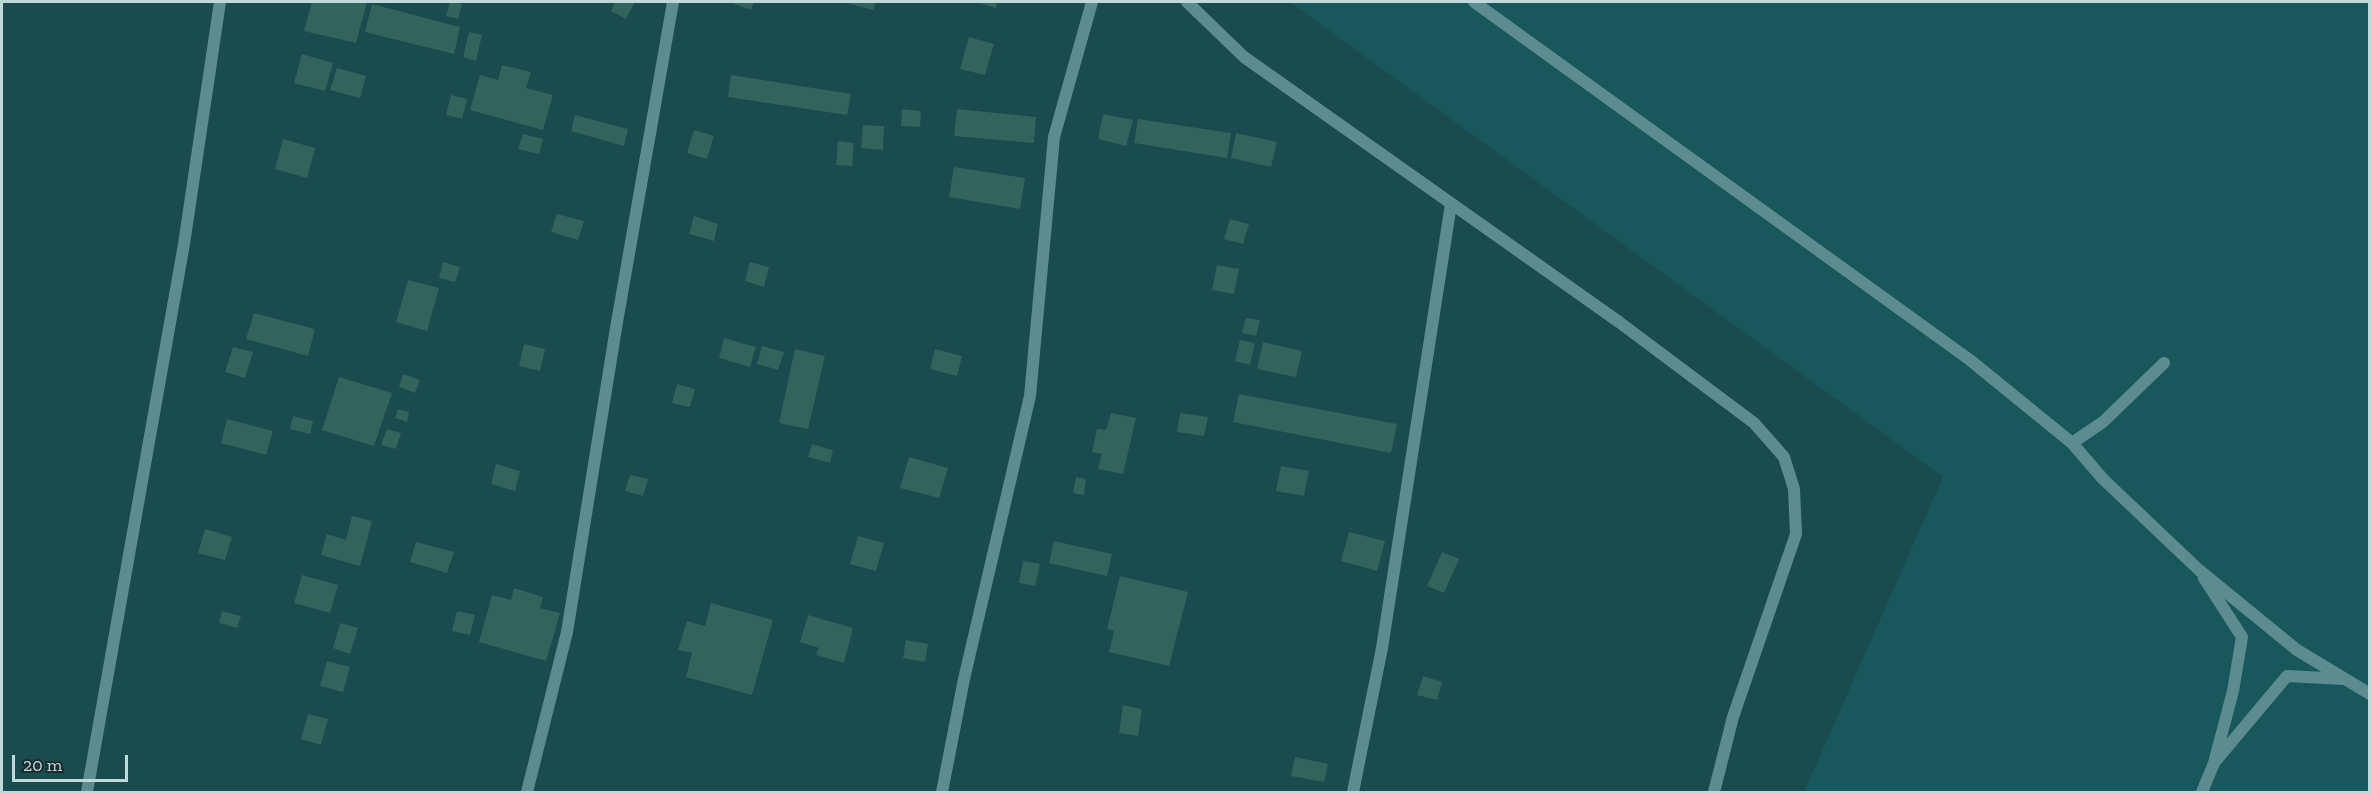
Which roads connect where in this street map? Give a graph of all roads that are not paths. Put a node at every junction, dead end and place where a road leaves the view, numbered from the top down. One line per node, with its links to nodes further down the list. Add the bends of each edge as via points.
1 (220, 2): 13 (street, via 184,244)
2 (673, 2): 14 (street, via 567,632)
3 (1092, 2): 15 (street, via 1054,137 1030,396 964,679)
4 (1187, 2): 6 (street, via 1244,57)
5 (1474, 2): 8 (street, via 1970,360)
6 (1451, 204): 16 (street, via 1382,648); 17 (street, via 1754,423 1784,457 1794,489 1796,534 1733,717)
7 (2164, 363): 8 (street, via 2103,422)
8 (2072, 443): 9 (street, via 2103,479)
9 (2199, 570): 10 (street, via 2298,650); 12 (street, via 2242,638)
10 (2348, 679): 11 (street); 12 (street, via 2287,676)
11 (2370, 694)
12 (2214, 763): 18 (street)
13 (87, 792)
14 (527, 792)
15 (942, 792)
16 (1353, 792)
17 (1714, 792)
18 (2202, 792)

